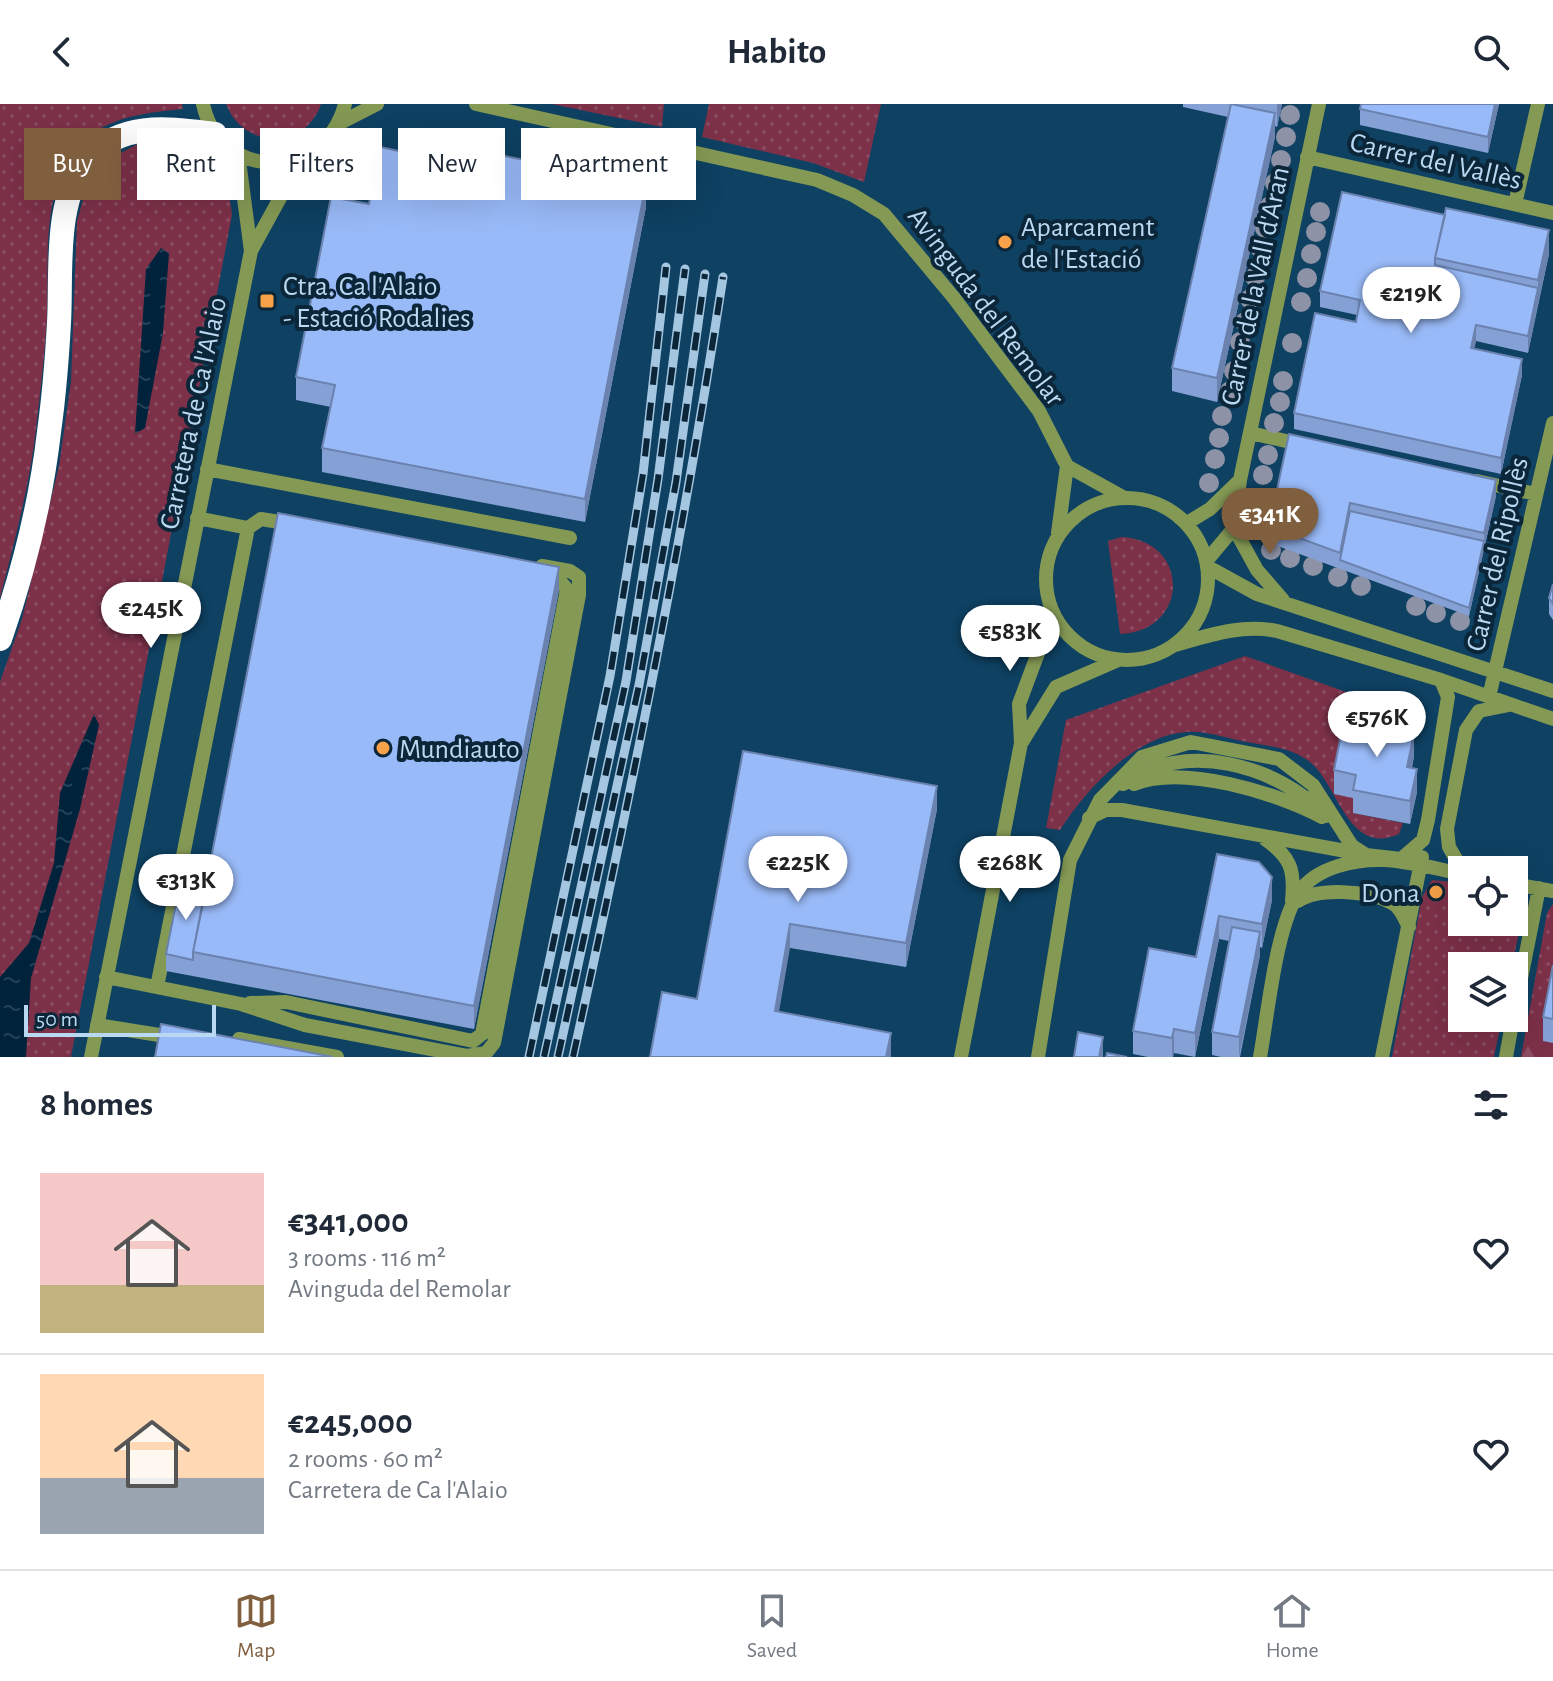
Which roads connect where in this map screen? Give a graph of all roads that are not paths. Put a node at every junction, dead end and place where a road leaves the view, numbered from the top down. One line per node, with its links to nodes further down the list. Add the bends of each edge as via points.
1 (203, 104): 8 (street)
2 (345, 104): 7 (street)
3 (377, 104): 7 (street)
4 (476, 104): 20 (street, Avinguda del Remolar, via 817,180 853,195 884,214 954,298 1039,411)
5 (1319, 104): 11 (street, Carrer de la Vall d'Aran)
6 (1538, 104): 14 (street)
7 (338, 125): 9 (street)
8 (213, 128)
9 (336, 128)
10 (137, 131): 37 (highway, via 90,156 76,177 64,216 49,434 32,530)
11 (1307, 157): 14 (street, Carrer del Vallès); 18 (street, Carrer de la Vall d'Aran)
12 (244, 198): 16 (street, Carretera de Ca l'Alaio)
13 (279, 200): 16 (street, Carretera de Ca l'Alaio)
14 (1515, 204): 15 (street, Carrer del Vallès)
15 (1553, 213)
16 (251, 251): 21 (street, Carretera de Ca l'Alaio)
17 (1553, 423): 24 (street, Carrer del Ripollès)
18 (1250, 433): 19 (street); 23 (street, Carrer de la Vall d'Aran)
19 (1313, 447)
20 (1067, 466): 25 (street); 31 (street)
21 (207, 469): 26 (street, Carretera de Ca l'Alaio); 32 (street)
22 (1465, 479): 24 (street)
23 (1240, 480): 27 (street); 30 (street, Carrer de la Vall d'Aran)
24 (1536, 494): 40 (street, Carrer del Ripollès)
25 (1123, 497): 27 (street, via 1165,506); 31 (street, via 1097,503 1074,517)
26 (197, 518): 29 (street); 60 (street, Carretera de Ca l'Alaio)
27 (1187, 523): 33 (street)
28 (305, 526): 29 (street, via 261,519)
29 (248, 528): 61 (street)
30 (1234, 528): 33 (street); 35 (street, via 1257,570)
31 (1057, 537): 36 (street, via 1047,575)
32 (570, 538)
33 (1208, 563): 35 (street, via 1257,594); 38 (street, via 1205,603 1193,626)
34 (527, 569): 61 (street, via 570,571 579,577 579,595 494,1043 486,1053 467,1056 305,1025 241,1004)
35 (1284, 600): 40 (street)
36 (1053, 613): 39 (street, via 1069,636 1091,652); 46 (street, via 1019,704)
37 (0, 639)
38 (1174, 645): 39 (street, via 1138,660); 41 (street, via 1256,627)
39 (1118, 660): 46 (street, via 1056,687)
40 (1496, 670): 42 (street); 43 (street, Carrer del Ripollès)
41 (1441, 680): 43 (street); 48 (street, via 1448,697)
42 (1553, 691)
43 (1489, 697): 44 (street)
44 (1513, 705): 45 (street); 52 (street, via 1479,711 1466,730 1447,829)
45 (1553, 719)
46 (1021, 743): 68 (street)
47 (1089, 818): 49 (street, via 1125,788 1168,777 1261,793 1296,804); 49 (street, via 1142,757 1191,742 1262,754 1293,768 1313,785); 50 (street, via 1122,810); 69 (street, via 1070,860)
48 (1428, 820): 53 (street, via 1415,850 1401,859); 54 (street)
49 (1338, 829): 51 (street)
50 (1262, 836): 51 (street); 57 (street, via 1292,864)
51 (1366, 855): 53 (street)
52 (1454, 856)
53 (1384, 860): 54 (street); 57 (street, via 1345,864 1318,876)
54 (1421, 867): 55 (street); 58 (street)
55 (1448, 872)
56 (1546, 890): 59 (street)
57 (1291, 906): 58 (street, via 1311,893 1337,891 1391,902); 70 (street)
58 (1409, 927): 71 (street)
59 (1528, 961)
60 (106, 977): 61 (street); 62 (street, Carretera de Ca l'Alaio)
61 (157, 987)
62 (97, 1025): 63 (street, via 159,1035); 66 (street, Carretera de Ca l'Alaio)
63 (196, 1031)
64 (1511, 1032): 72 (street)
65 (227, 1037): 67 (street)
66 (91, 1057)
67 (337, 1057)
68 (961, 1057)
69 (1038, 1057)
70 (1260, 1057)
71 (1382, 1057)
72 (1506, 1057)

